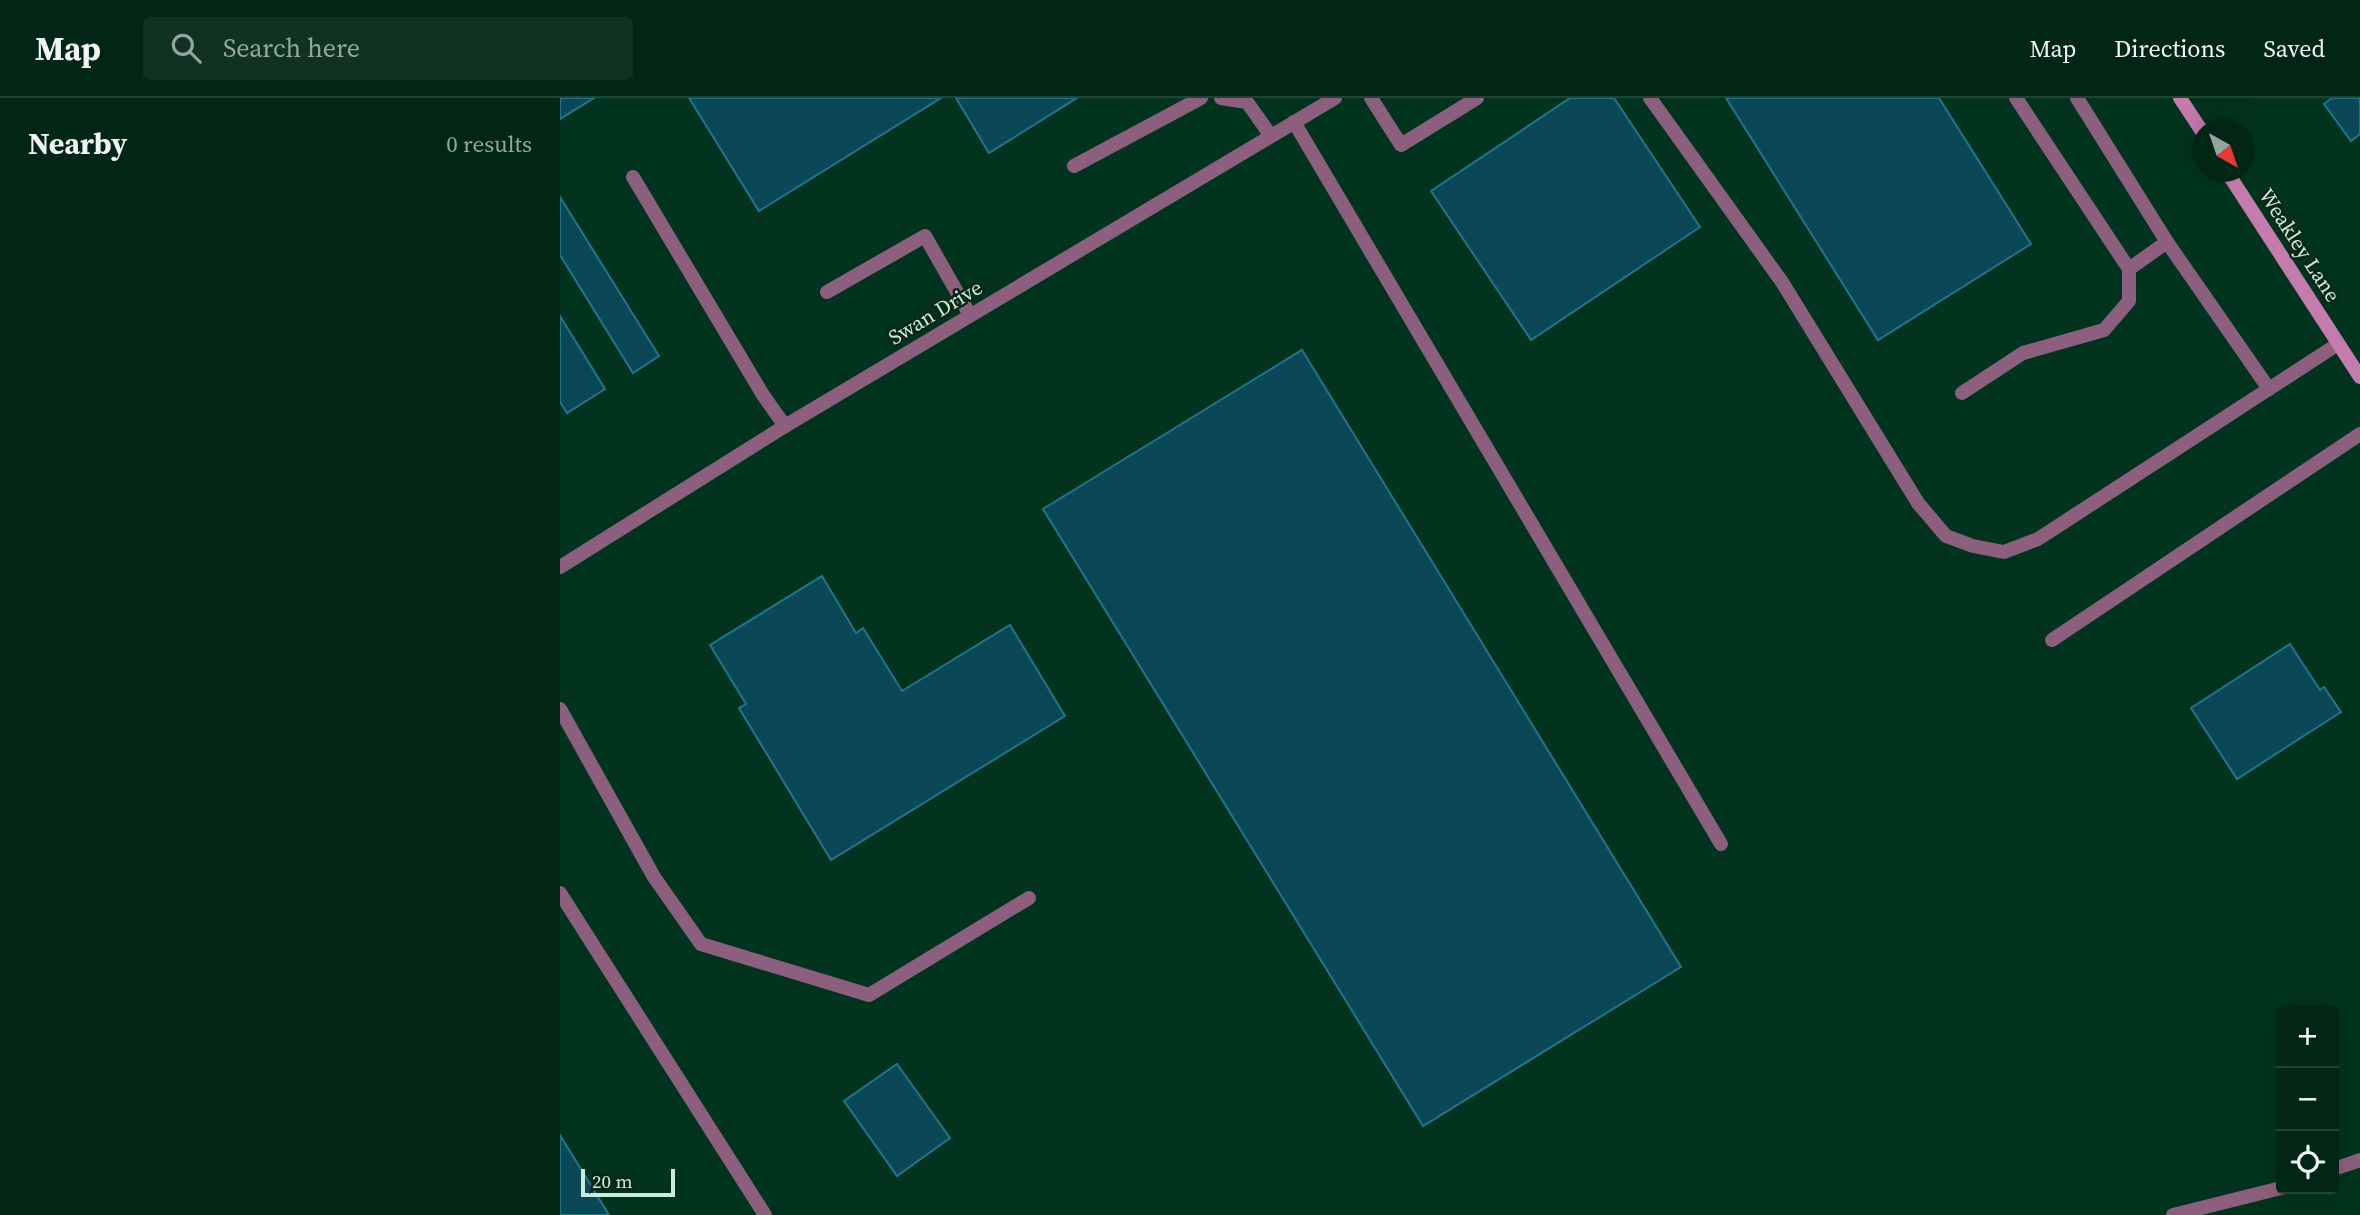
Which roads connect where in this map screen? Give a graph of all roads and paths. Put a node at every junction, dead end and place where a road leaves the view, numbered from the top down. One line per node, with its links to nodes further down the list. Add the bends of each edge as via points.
1 (1201, 98): 14 (street)
2 (1221, 98): 10 (street)
3 (1335, 98): 12 (street, Swan Drive)
4 (1371, 98): 5 (street, via 1401,145)
5 (1477, 98)
6 (1650, 98): 23 (street, via 1782,282 1918,503 1946,536 2004,552 2038,539)
7 (2016, 98): 18 (street)
8 (2077, 98): 17 (street)
9 (2180, 98): 11 (main road)
10 (1251, 100): 13 (street)
11 (2194, 119)
12 (1294, 122): 13 (street, Swan Drive); 30 (street)
13 (1271, 136): 20 (street, Swan Drive)
14 (1074, 166)
15 (633, 177): 25 (street)
16 (2233, 182): 21 (main road, Weakley Lane)
17 (2166, 242): 18 (street); 23 (street)
18 (2129, 269): 24 (street, via 2129,301 2104,330 2023,353)
19 (827, 292): 20 (street, via 925,236)
20 (970, 315): 25 (street, Swan Drive)
21 (2338, 344): 22 (main road, Weakley Lane); 23 (street)
22 (2360, 377)
23 (2269, 389)
24 (1962, 393)
25 (785, 426): 27 (street, Swan Drive)
26 (2360, 434): 28 (street)
27 (560, 567)
28 (2052, 640)
29 (560, 709): 32 (street, via 654,877 701,944 869,995)
30 (1721, 844)
31 (560, 893): 36 (street)
32 (1029, 898)
33 (2360, 1160): 34 (street)
34 (2339, 1167)
35 (2276, 1189): 37 (street)
36 (765, 1215)
37 (2174, 1215)

